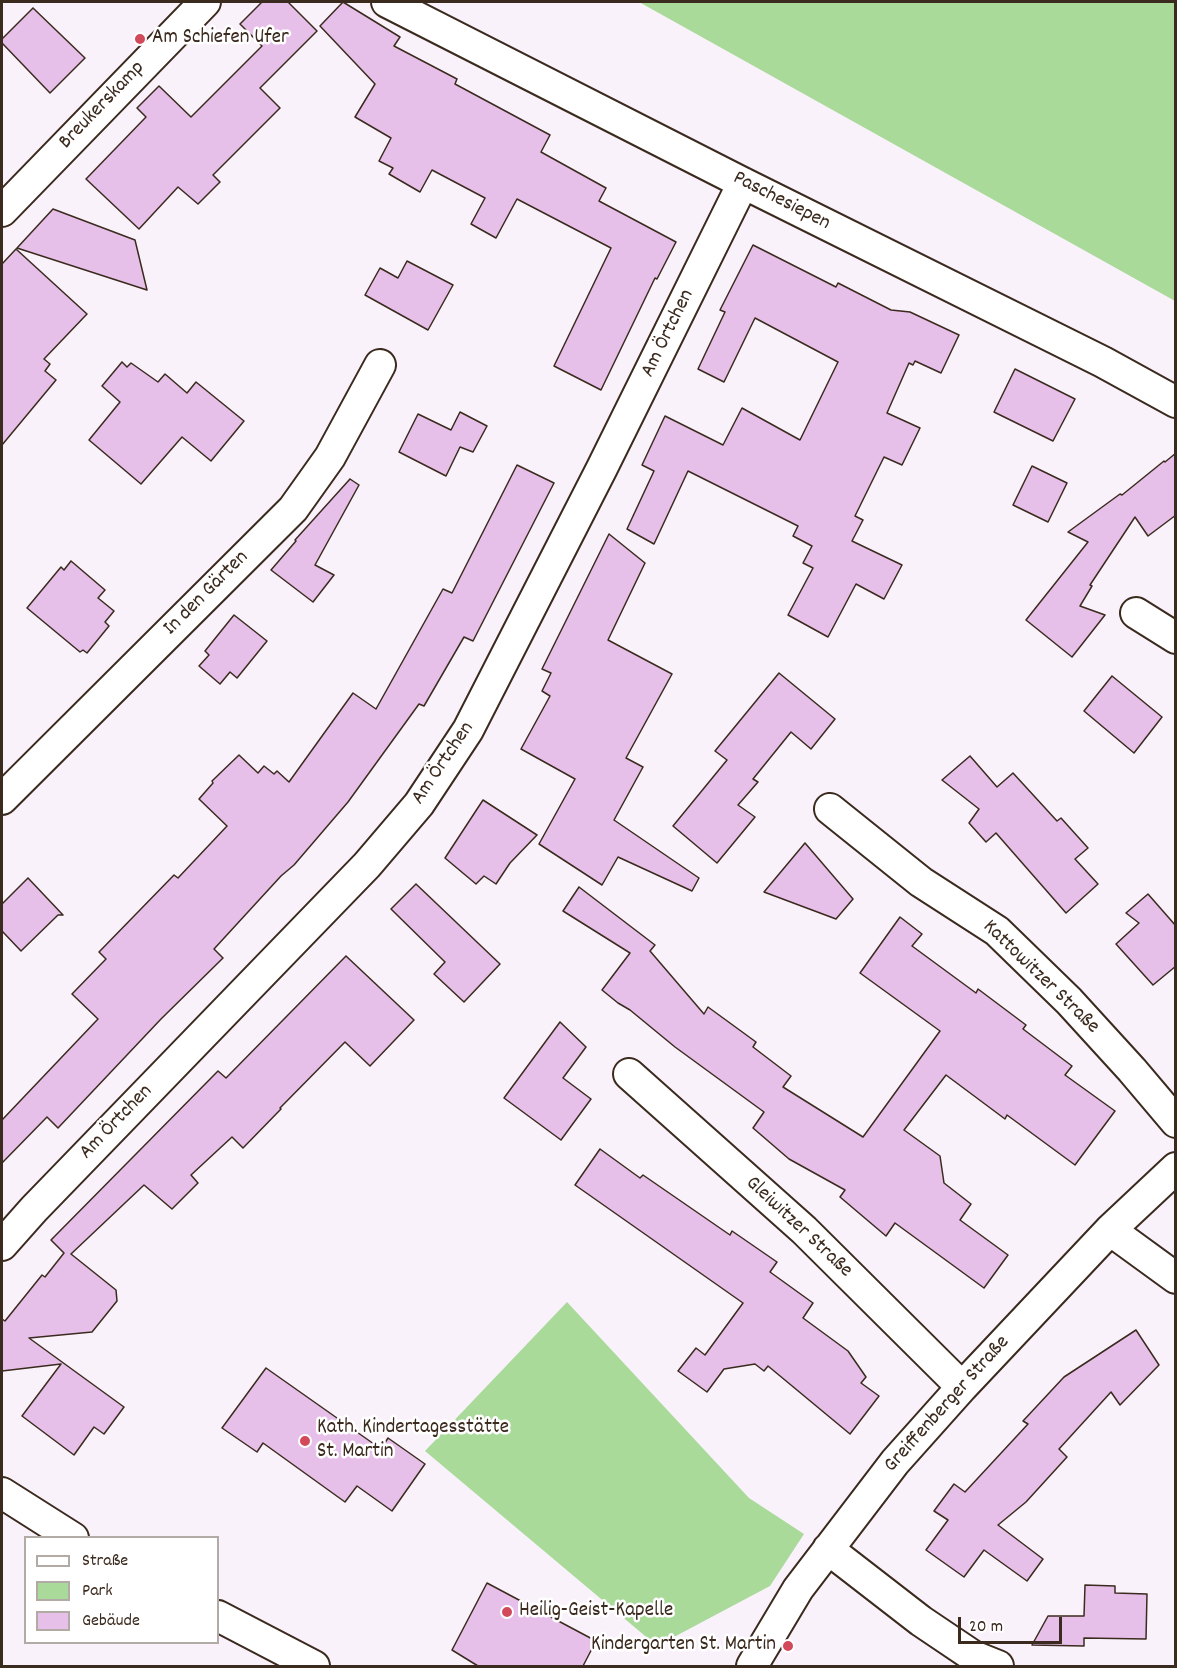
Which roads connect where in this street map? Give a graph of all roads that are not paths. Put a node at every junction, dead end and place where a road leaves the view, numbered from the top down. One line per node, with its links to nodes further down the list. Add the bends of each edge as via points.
1 (205, 2): 4 (street, Breukerskamp)
2 (387, 2): 3 (street, Paschesiepen)
3 (743, 183): 6 (street, Paschesiepen); 15 (street, Am Örtchen, via 468,730 419,804 367,865)
4 (2, 211)
5 (380, 365): 9 (street, In den Gärten, via 330,457 293,509)
6 (1176, 402)
7 (1136, 613): 8 (street)
8 (1176, 639)
9 (2, 799)
10 (830, 809): 12 (street, Kattowitzer Straße, via 921,882 997,931 1069,1001)
11 (629, 1074): 17 (street, Gleiwitzer Straße, via 804,1230)
12 (1176, 1122)
13 (1176, 1168): 14 (street, Greiffenberger Straße)
14 (1110, 1230): 16 (street); 17 (street, Greiffenberger Straße)
15 (2, 1245)
16 (1176, 1278)
17 (962, 1387): 20 (street, Greiffenberger Straße, via 895,1462)
18 (2, 1493): 19 (street)
19 (70, 1536)
20 (828, 1549): 23 (street, Greiffenberger Straße, via 798,1589); 24 (street, via 921,1621 973,1656)
21 (219, 1617): 22 (street)
22 (314, 1666)
23 (752, 1666)
24 (998, 1666)

